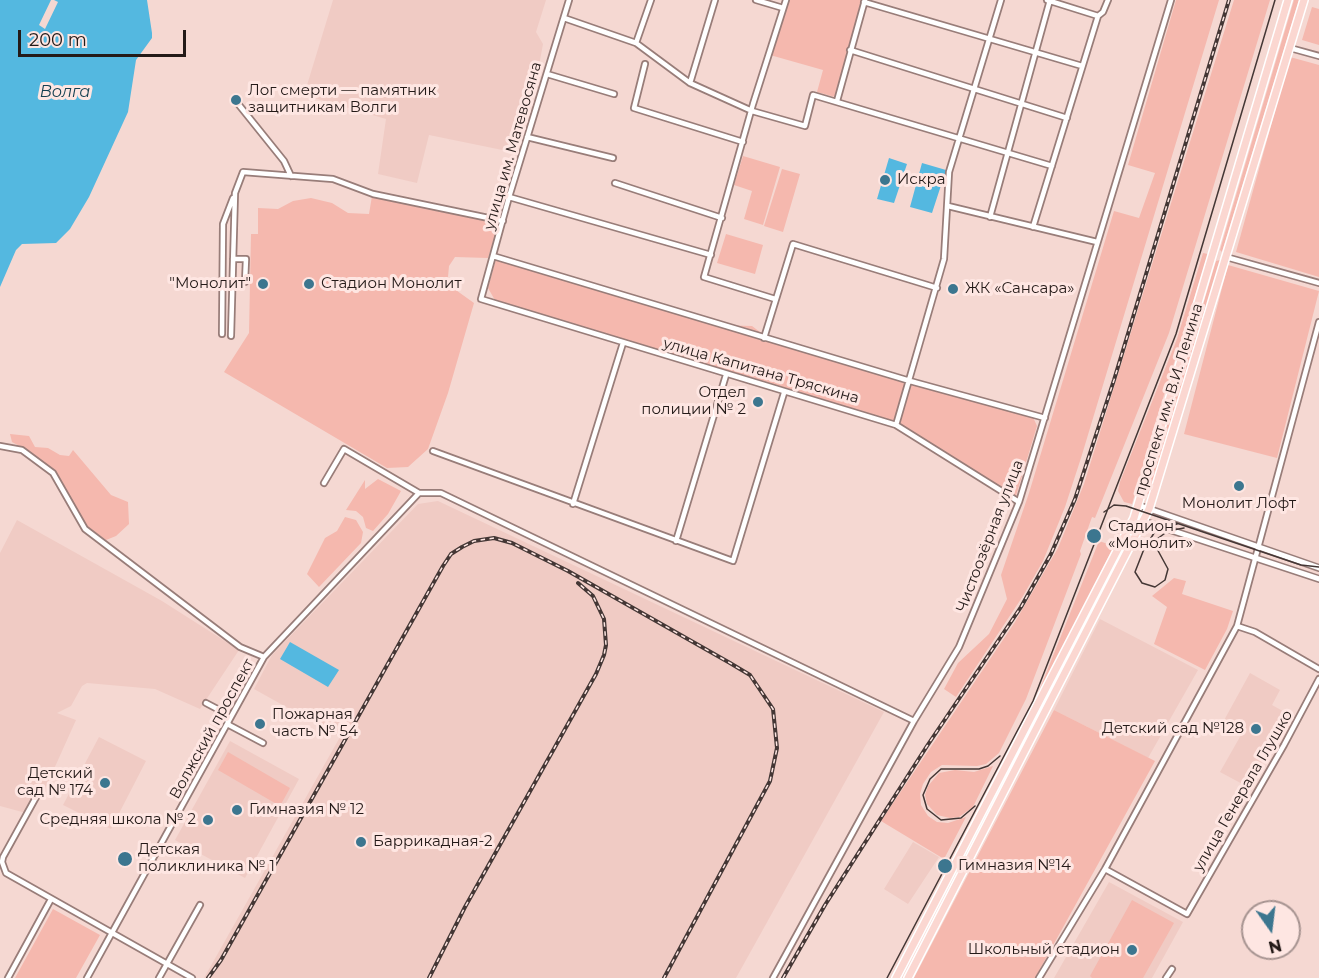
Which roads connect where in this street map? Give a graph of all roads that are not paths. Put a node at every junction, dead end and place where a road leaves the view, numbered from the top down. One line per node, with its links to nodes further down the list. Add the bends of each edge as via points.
1 (569, 0): 15 (street, улица им. Матевосяна)
2 (651, 0): 17 (street)
3 (715, 0): 25 (street)
4 (756, 0): 13 (street)
5 (786, 0): 13 (street)
6 (1001, 0): 16 (street)
7 (1049, 0): 14 (street); 20 (street)
8 (1108, 0): 14 (street)
9 (1171, 0): 50 (street, Чистоозёрная улица)
10 (1288, 0): 51 (main road, проспект им. В.И. Ленина)
11 (1304, 0): 18 (main road, проспект им. В.И. Ленина)
12 (865, 1): 16 (street); 19 (street)
13 (783, 8): 31 (street)
14 (1098, 16): 23 (street)
15 (564, 18): 17 (street); 24 (street, улица им. Матевосяна)
16 (989, 39): 20 (street); 26 (street)
17 (636, 43): 25 (street)
18 (1290, 48): 21 (street); 54 (main road, проспект им. В.И. Ленина)
19 (850, 50): 26 (street); 28 (street)
20 (1036, 52): 23 (street); 29 (street, via 1026,77)
21 (1319, 56)
22 (645, 64): 35 (street, via 634,108)
23 (1082, 66): 32 (street)
24 (547, 74): 27 (street); 33 (street, улица им. Матевосяна)
25 (690, 83): 31 (street)
26 (974, 88): 29 (street); 34 (street)
27 (614, 94)
28 (837, 101): 31 (street, via 813,95 805,126); 34 (street)
29 (1022, 104): 32 (street); 36 (street)
30 (239, 105): 39 (street, via 284,160)
31 (752, 111): 35 (street)
32 (1067, 118): 38 (street)
33 (527, 137): 37 (street); 42 (street, улица им. Матевосяна)
34 (960, 137): 36 (street); 43 (street, via 950,172)
35 (743, 142): 45 (street)
36 (1008, 152): 38 (street); 44 (street)
37 (613, 158)
38 (1052, 166): 49 (street)
39 (291, 176): 41 (street, via 243,172); 46 (street, via 333,179 373,194)
40 (615, 183): 45 (street)
41 (235, 193): 47 (street); 48 (street)
42 (509, 197): 46 (street, улица им. Матевосяна); 52 (street)
43 (948, 206): 44 (street); 60 (street, via 944,259)
44 (990, 217): 49 (street)
45 (722, 219): 52 (street)
46 (503, 221): 53 (street, улица им. Матевосяна)
47 (223, 224): 48 (street); 64 (street)
48 (234, 224): 55 (street)
49 (1033, 227): 50 (street)
50 (1097, 242): 71 (street, Чистоозёрная улица)
51 (1213, 254): 54 (main road); 79 (main road, проспект им. В.И. Ленина)
52 (711, 255): 62 (street, via 704,277)
53 (493, 256): 61 (street, улица им. Матевосяна); 66 (street)
54 (1226, 257): 59 (street); 80 (main road, проспект им. В.И. Ленина)
55 (233, 259): 56 (street); 57 (street, via 246,260)
56 (233, 271): 57 (street); 58 (street)
57 (245, 271): 58 (street, via 245,282)
58 (233, 282): 65 (street)
59 (1319, 283)
60 (937, 288): 62 (street, via 793,244); 69 (street)
61 (481, 299): 67 (street, улица Капитана Тряскина)
62 (775, 299): 66 (street)
63 (1319, 322): 84 (street)
64 (222, 334)
65 (231, 336)
66 (764, 338): 69 (street)
67 (623, 343): 68 (street, улица Капитана Тряскина); 78 (street)
68 (726, 375): 70 (street, улица Капитана Тряскина); 83 (street)
69 (910, 381): 71 (street); 72 (street)
70 (784, 393): 72 (street, улица Капитана Тряскина); 83 (street, via 733,561)
71 (1045, 418): 77 (street, Чистоозёрная улица)
72 (896, 425): 77 (street, улица Капитана Тряскина)
73 (0, 446): 89 (street, via 22,450 53,473 85,529 240,647)
74 (433, 451): 78 (street)
75 (324, 483): 76 (street, via 344,449)
76 (419, 493): 89 (street, Волжский проспект); 93 (street, via 441,493)
77 (1019, 501): 93 (street, Чистоозёрная улица, via 959,647)
78 (573, 504): 83 (street)
79 (1138, 505): 80 (street); 81 (main road, проспект им. В.И. Ленина)
80 (1149, 509): 82 (main road, проспект им. В.И. Ленина); 84 (street)
81 (1134, 518): 82 (street); 108 (main road, проспект им. В.И. Ленина)
82 (1144, 520): 85 (street); 109 (main road, проспект им. В.И. Ленина)
83 (676, 541)
84 (1258, 548): 85 (street); 86 (street)
85 (1256, 557): 87 (street); 88 (street)
86 (1319, 568)
87 (1319, 579)
88 (1237, 626): 90 (street); 97 (street)
89 (264, 657): 94 (street, Волжский проспект)
90 (1319, 669)
91 (1319, 679): 97 (street, улица Генерала Глушко, via 1186,914)
92 (206, 703): 94 (street, via 225,713)
93 (914, 721): 107 (street, Чистоозёрная улица)
94 (229, 725): 95 (street); 100 (street, Волжский проспект)
95 (262, 743)
96 (40, 790): 98 (street, via 2,862 6,873)
97 (1105, 869): 110 (street)
98 (51, 901): 100 (street); 103 (street)
99 (200, 905): 101 (street)
100 (112, 933): 101 (street); 104 (street, Волжский проспект)
101 (167, 964): 105 (street); 106 (street)
102 (1172, 969): 111 (street)
103 (8, 978)
104 (87, 978)
105 (159, 978)
106 (192, 978)
107 (773, 978)
108 (896, 978)
109 (908, 978)
110 (1039, 978)
111 (1167, 978)

